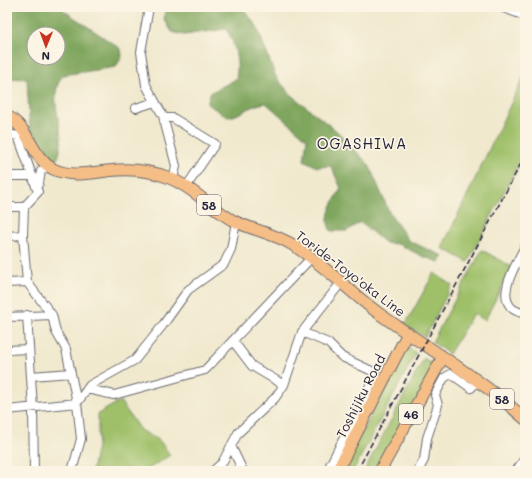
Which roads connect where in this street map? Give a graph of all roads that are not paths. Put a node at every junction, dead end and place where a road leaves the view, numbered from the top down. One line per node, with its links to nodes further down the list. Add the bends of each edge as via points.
1 (149, 7): 4 (street, via 141,52 146,85)
2 (501, 7): 3 (street)
3 (525, 16)
4 (155, 102): 5 (street); 7 (street)
5 (136, 108)
6 (7, 116): 9 (main road, Toride-Toyo'oka Line / 58, via 21,127 36,154)
7 (164, 121): 12 (street, via 176,166); 14 (street, via 173,118 215,144)
8 (7, 134): 11 (street, via 18,136)
9 (48, 166): 12 (main road, Toride-Toyo'oka Line / 58, via 68,174 136,170 152,172); 13 (street, via 41,171)
10 (7, 176): 11 (street)
11 (31, 176): 13 (street)
12 (173, 180): 14 (main road, Toride-Toyo'oka Line / 58)
13 (36, 187): 16 (street, via 38,192)
14 (186, 187): 17 (main road, Toride-Toyo'oka Line / 58)
15 (7, 207): 16 (street)
16 (24, 207): 18 (street)
17 (236, 222): 21 (main road, Toride-Toyo'oka Line / 58, via 292,244); 39 (street, via 231,249 224,264 188,290 135,360)
18 (23, 235): 19 (street); 22 (street)
19 (7, 236)
20 (525, 246): 25 (street, via 508,282 506,293 513,309)
21 (311, 258): 24 (main road, Toride-Toyo'oka Line / 58); 31 (street)
22 (27, 282): 23 (street); 27 (street)
23 (7, 283)
24 (340, 284): 29 (street); 30 (main road, Toride-Toyo'oka Line / 58)
25 (525, 314)
26 (26, 315): 27 (street); 28 (street); 32 (street)
27 (52, 315): 35 (street, via 56,332 66,349)
28 (7, 317)
29 (302, 332): 38 (street); 44 (street, via 328,343 342,357 374,372 375,376)
30 (408, 333): 34 (main road, Toride-Toyo'oka Line / 58); 44 (main road, Toshijiku Road)
31 (233, 341): 38 (street, via 252,366); 39 (street, via 205,370 114,395)
32 (29, 349): 33 (street); 36 (street)
33 (7, 350)
34 (443, 357): 37 (main road, Toride-Toyo'oka Line / 58); 47 (main road, 46)
35 (71, 373): 36 (street); 40 (street)
36 (31, 376): 41 (street)
37 (478, 381): 43 (main road, Toride-Toyo'oka Line / 58); 54 (street, via 471,388 451,374 444,378 435,395 438,405 424,460)
38 (284, 385): 45 (street, via 275,398 238,433)
39 (87, 389): 40 (street)
40 (76, 403): 41 (street); 49 (street, via 81,439)
41 (34, 408): 42 (street); 48 (street)
42 (7, 410)
43 (525, 419)
44 (358, 421): 52 (street); 53 (main road, Toshijiku Road)
45 (231, 446): 50 (street, via 222,463); 51 (street)
46 (525, 458): 55 (street)
47 (383, 470)
48 (34, 471)
49 (72, 471)
50 (213, 471)
51 (243, 471)
52 (327, 471)
53 (337, 471)
54 (418, 471)
55 (516, 471)

